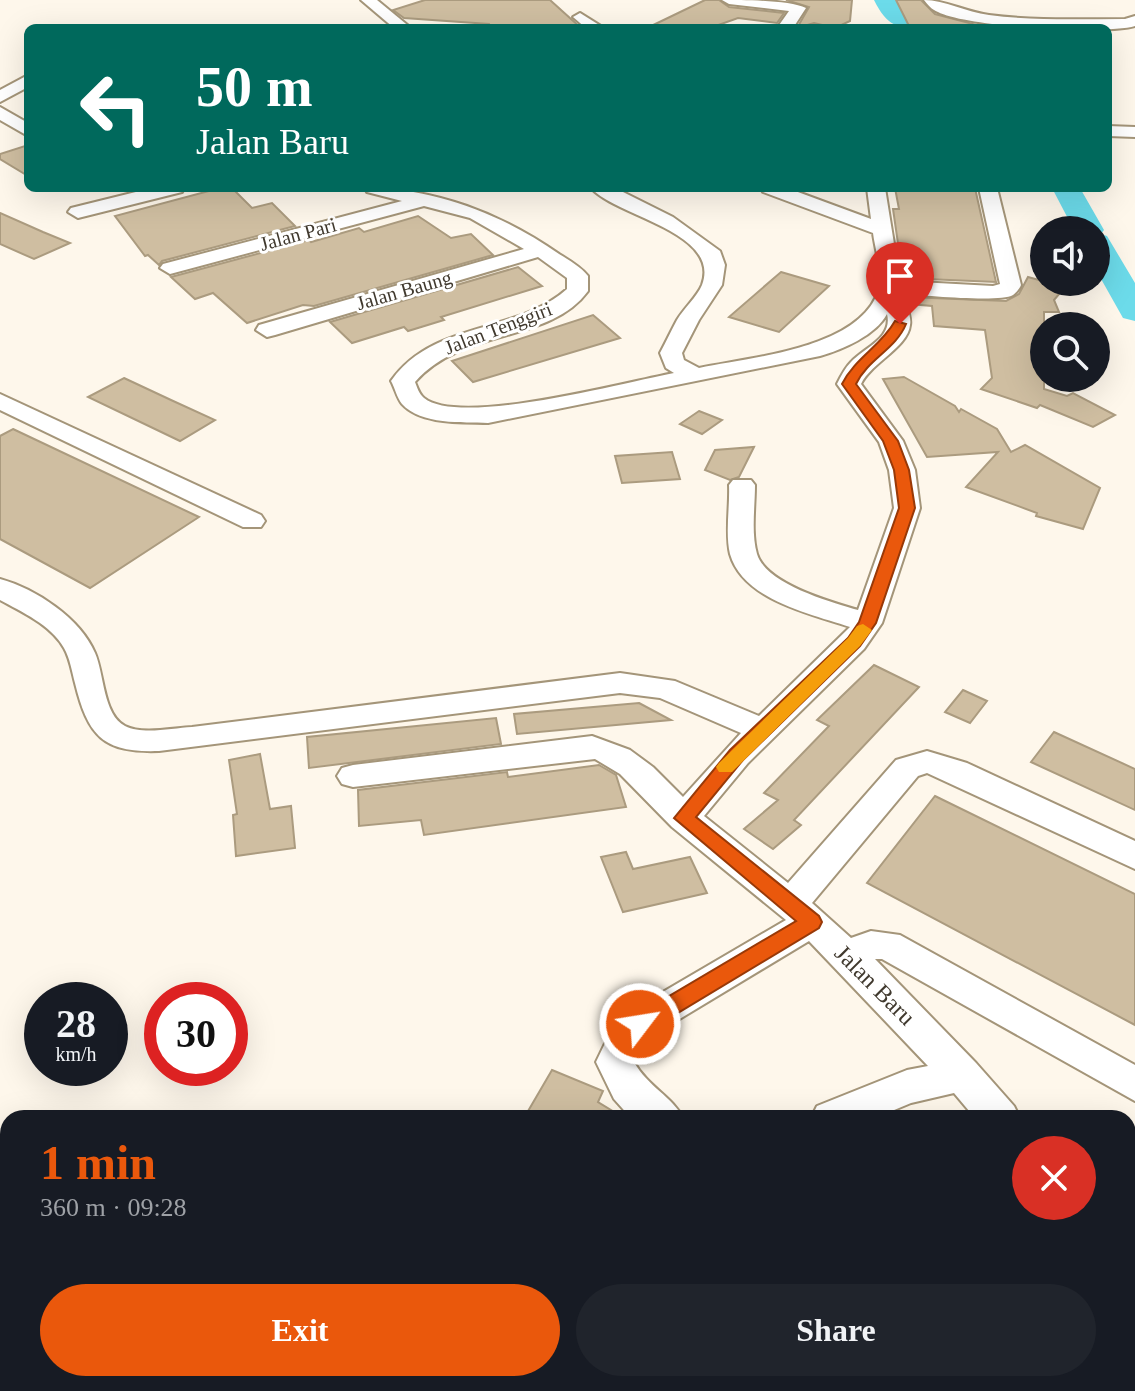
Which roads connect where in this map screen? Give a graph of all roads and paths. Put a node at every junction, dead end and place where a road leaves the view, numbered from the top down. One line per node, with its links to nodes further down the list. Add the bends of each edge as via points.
1 (368, 0): 6 (street)
2 (729, 0): 8 (street, via 799,8)
3 (931, 0): 5 (street, via 938,9 965,18)
4 (580, 17): 7 (street)
5 (1126, 19)
6 (398, 24)
7 (590, 24)
8 (788, 24)
9 (24, 82): 10 (street)
10 (0, 97)
11 (0, 112): 12 (street)
12 (24, 128)
13 (1112, 131): 14 (street)
14 (1135, 132)
15 (159, 192): 22 (street)
16 (390, 192): 21 (street, Jalan Tenggiri)
17 (608, 192): 28 (street, via 710,251 715,265 712,285 671,353 674,363)
18 (781, 192): 23 (street)
19 (877, 192): 23 (street)
20 (989, 192): 26 (street, via 1011,285 1005,291)
21 (425, 201): 24 (street, Jalan Tenggiri, via 477,214); 25 (street, Jalan Pari)
22 (78, 212)
23 (882, 230): 26 (street)
24 (541, 250): 27 (street, Jalan Baung); 28 (street, Jalan Tenggiri, via 578,276 577,291 538,315 438,350 420,362 403,381 412,401 451,415 488,416)
25 (170, 268)
26 (890, 287): 28 (street, via 873,320 841,340); 33 (street, via 900,324 895,336 857,368 849,384 891,441 907,508)
27 (267, 330)
28 (695, 376)
29 (6, 410): 31 (street)
30 (742, 485): 33 (street, via 744,558 760,578 783,592)
31 (252, 521)
32 (0, 588): 34 (street, via 68,632 79,648 100,719 107,730 126,738 192,738 620,683 664,688)
33 (868, 623): 34 (street)
34 (762, 730): 36 (street)
35 (353, 776): 36 (street, Jalan Baru, via 592,747 625,760)
36 (684, 818): 38 (street, Jalan Baru)
37 (1135, 856): 38 (street, via 927,762 907,768)
38 (801, 913): 39 (street, Jalan Baru); 42 (street, via 640,1024 624,1042 615,1062 623,1083)
39 (847, 956): 40 (street, Jalan Baru); 41 (street, via 871,945 887,945)
40 (962, 1075): 43 (street, via 907,1087); 44 (street, Jalan Baru)
41 (1135, 1084)
42 (649, 1110)
43 (851, 1110)
44 (993, 1110)

